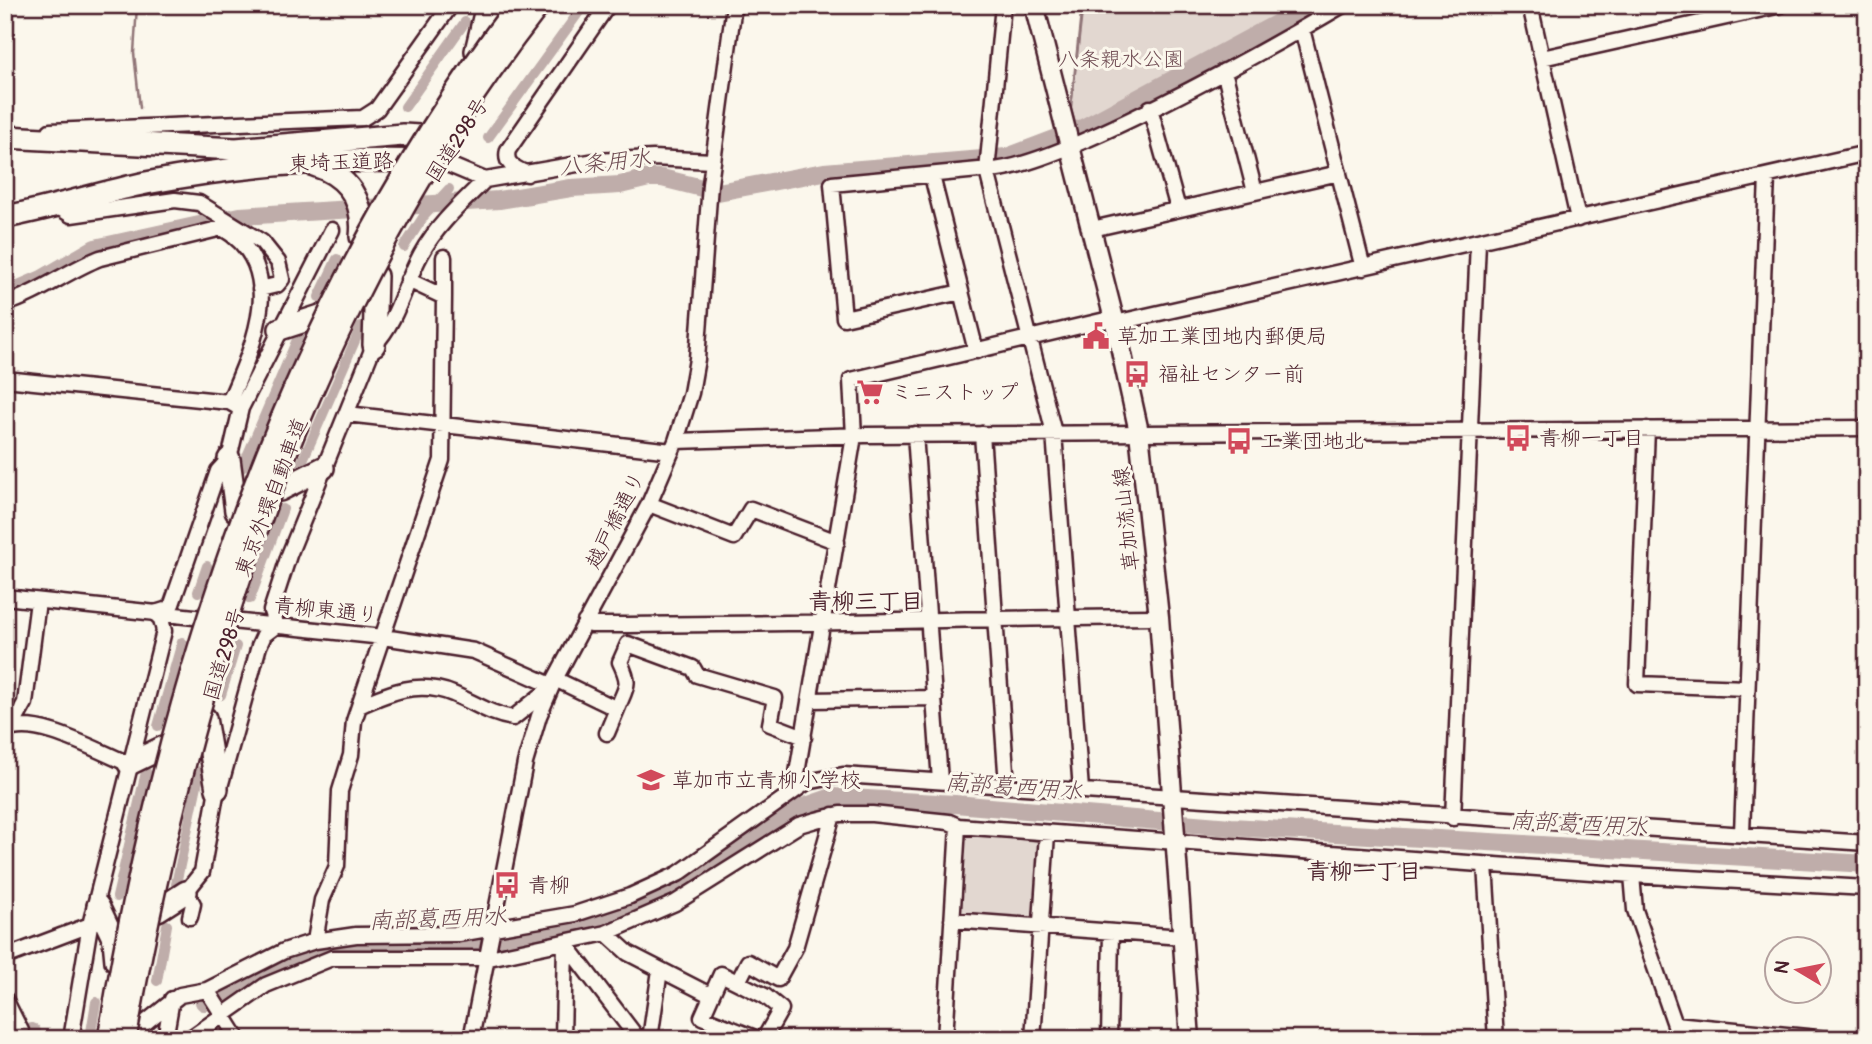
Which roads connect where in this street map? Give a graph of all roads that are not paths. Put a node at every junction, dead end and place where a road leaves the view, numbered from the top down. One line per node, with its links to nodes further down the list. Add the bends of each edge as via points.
1 (451, 5): 20 (street, via 377,109 363,118 84,129)
2 (487, 5): 15 (highway)
3 (507, 5): 15 (highway, 国道298号)
4 (518, 5): 144 (highway, 東京外環自動車道, bridge, via 441,117 373,231 321,332 267,456 219,587 177,728 147,848)
5 (539, 5): 140 (highway, 東京外環自動車道, bridge, via 468,106 389,237 286,452 233,596 199,708 167,833)
6 (551, 5): 26 (highway, 国道298号, via 507,62)
7 (608, 5): 29 (street, via 508,150 510,165)
8 (734, 5): 24 (street, 越戸橋通り)
9 (1003, 5): 27 (street)
10 (1034, 5): 21 (main road, 草加流山線)
11 (1343, 5): 14 (street)
12 (1530, 5): 16 (street)
13 (1781, 5): 16 (street)
14 (1302, 29): 17 (street); 28 (street)
15 (476, 51): 19 (highway, 国道298号)
16 (1542, 58): 37 (street)
17 (1224, 71): 18 (street); 33 (street)
18 (1150, 108): 21 (street); 35 (street)
19 (420, 136): 20 (highway, 東埼玉道路, via 372,136 248,149); 23 (highway, 国道298号); 26 (highway, 東埼玉道路)
20 (15, 137)
21 (1071, 147): 27 (street); 38 (main road, 草加流山線)
22 (1867, 153): 31 (street)
23 (405, 160): 25 (highway, 東埼玉道路); 26 (highway, 東埼玉道路); 40 (highway, 国道298号)
24 (712, 161): 29 (street, via 628,159); 69 (street, 越戸橋通り, via 697,359)
25 (304, 162): 34 (highway, 東埼玉道路, via 147,183); 40 (highway, via 348,184 360,207)
26 (442, 162): 32 (street); 44 (highway, 国道298号)
27 (987, 171): 30 (street); 53 (street)
28 (1339, 173): 33 (street); 43 (street)
29 (527, 174): 32 (street)
30 (932, 176): 47 (street); 47 (street, via 832,184 844,318)
31 (1767, 176): 37 (street); 60 (street)
32 (485, 180): 45 (street, via 442,224)
33 (1255, 192): 35 (street)
34 (57, 206): 36 (highway, 東埼玉道路); 46 (street, via 71,215 175,200 199,203 247,230 271,252 282,279)
35 (1178, 209): 38 (street)
36 (5, 218)
37 (1578, 219): 41 (street)
38 (1092, 229): 51 (main road, 草加流山線)
39 (332, 230): 52 (street)
40 (360, 237): 50 (highway, 国道298号)
41 (1478, 242): 43 (street); 63 (street)
42 (444, 257): 48 (street)
43 (1363, 268): 51 (street)
44 (376, 276): 54 (highway); 72 (highway, 国道298号)
45 (408, 281): 48 (street); 54 (street, via 388,330)
46 (260, 289): 49 (street, via 251,254 243,242 222,228 100,258); 57 (street, via 255,339)
47 (961, 292): 55 (street)
48 (444, 297): 59 (street)
49 (5, 304)
50 (320, 316): 52 (highway); 74 (highway, 国道298号)
51 (1115, 320): 53 (street); 64 (main road, 草加流山線)
52 (280, 329): 57 (street)
53 (1031, 338): 55 (street); 65 (street)
54 (374, 345): 58 (street)
55 (976, 351): 68 (street, via 850,380)
56 (5, 379): 57 (street)
57 (235, 405): 70 (street)
58 (347, 414): 59 (street); 71 (street)
59 (442, 426): 69 (street); 88 (street, via 442,460)
60 (1758, 428): 61 (street); 62 (street); 90 (street)
61 (1867, 428)
62 (1647, 429): 63 (street); 90 (street, via 1637,684)
63 (1470, 430): 64 (street); 108 (street)
64 (1139, 432): 65 (street); 79 (main road, 草加流山線)
65 (1054, 433): 67 (street); 83 (street)
66 (915, 434): 67 (street); 68 (street); 81 (street)
67 (982, 434): 82 (street)
68 (854, 436): 69 (street); 75 (street)
69 (674, 446): 73 (street, 越戸橋通り)
70 (229, 459): 74 (highway); 78 (street, via 218,471 172,604)
71 (323, 468): 72 (highway); 87 (street, via 273,600 271,617)
72 (280, 489): 85 (highway, 国道298号)
73 (649, 504): 75 (street, via 734,537 751,509); 86 (street, 越戸橋通り)
74 (236, 511): 80 (highway, 国道298号)
75 (837, 542): 84 (street)
76 (5, 597): 77 (street, 青柳東通り)
77 (38, 601): 78 (street, 青柳東通り); 96 (street, via 25,703)
78 (155, 613): 80 (street, 青柳東通り); 100 (street, via 164,631)
79 (1159, 617): 83 (street); 106 (main road, 草加流山線)
80 (201, 618): 85 (street, 青柳東通り); 99 (highway, 国道298号)
81 (929, 618): 82 (street); 84 (street); 91 (street)
82 (995, 618): 83 (street); 102 (street)
83 (1068, 618): 104 (street)
84 (824, 620): 86 (street, via 704,625); 92 (street)
85 (233, 621): 87 (street, 青柳東通り); 95 (highway, 国道298号)
86 (585, 622): 89 (street, 越戸橋通り)
87 (276, 626): 88 (street, 青柳東通り); 103 (street, via 259,646)
88 (383, 637): 89 (street, 青柳東通り, via 474,651); 93 (street)
89 (553, 682): 93 (street, via 536,703 513,718 484,711 441,691 402,688); 94 (street, 青柳東通り); 123 (street, 越戸橋通り, via 525,763)
90 (1748, 688): 110 (street)
91 (935, 698): 92 (street); 101 (street)
92 (811, 699): 98 (street)
93 (359, 706): 127 (street, via 340,791 337,866 322,900)
94 (617, 709): 97 (street); 98 (street, via 627,683 620,662 628,644 693,668 697,675 775,698 770,724)
95 (205, 718): 103 (highway); 118 (highway, 国道298号)
96 (8, 730): 100 (street, via 41,727)
97 (607, 733)
98 (804, 737): 105 (street)
99 (164, 747): 100 (highway); 131 (highway, 国道298号)
100 (129, 764): 119 (street)
101 (940, 781): 102 (street); 105 (street, via 844,775 807,782)
102 (1007, 785): 104 (street)
103 (217, 789): 117 (street, via 202,872)
104 (1081, 790): 106 (street)
105 (794, 791): 123 (street, via 696,862 654,886 575,914)
106 (1172, 799): 108 (street); 112 (main road, 草加流山線)
107 (833, 815): 109 (street, via 872,814); 125 (street, via 799,825 686,897); 133 (street, via 795,948 778,979 748,962)
108 (1453, 818): 110 (street)
109 (958, 826): 111 (street); 121 (street)
110 (1742, 833): 113 (street)
111 (1047, 834): 112 (street); 122 (street)
112 (1175, 839): 114 (street); 126 (main road, 草加流山線)
113 (1867, 843)
114 (1485, 865): 115 (street); 158 (street)
115 (1632, 875): 116 (street); 139 (street, via 1635,910)
116 (1867, 888)
117 (186, 892): 118 (highway); 120 (street, via 192,904)
118 (158, 910): 140 (highway, 国道298号)
119 (94, 916): 130 (street); 131 (highway, via 114,940); 142 (street)
120 (190, 917)
121 (952, 920): 122 (street); 154 (street)
122 (1040, 928): 124 (street); 155 (street)
123 (494, 930): 127 (street); 129 (street, 越戸橋通り)
124 (1111, 932): 126 (street); 156 (street)
125 (606, 933): 128 (street); 132 (street, via 628,953)
126 (1182, 937): 157 (main road, 草加流山線)
127 (315, 941): 134 (street, via 284,951)
128 (565, 943): 129 (street); 149 (street); 150 (street)
129 (489, 956): 138 (street, via 332,958 266,985); 148 (street, 越戸橋通り)
130 (5, 957)
131 (116, 961): 143 (highway, 国道298号)
132 (660, 970): 135 (street); 151 (street)
133 (738, 982): 135 (street, via 721,974); 153 (street, via 781,1009)
134 (206, 990): 137 (street); 138 (street)
135 (710, 995): 152 (street, via 702,1017)
136 (5, 999): 141 (street, via 21,1031)
137 (172, 999): 140 (street); 145 (street)
138 (221, 1014): 146 (street); 147 (street)
139 (1675, 1024): 159 (street); 160 (street)
140 (130, 1036)
141 (19, 1039)
142 (71, 1039)
143 (102, 1039)
144 (109, 1039)
145 (165, 1039)
146 (189, 1039)
147 (238, 1039)
148 (471, 1039)
149 (563, 1039)
150 (638, 1039)
151 (650, 1039)
152 (758, 1039)
153 (764, 1039)
154 (946, 1039)
155 (1032, 1039)
156 (1109, 1039)
157 (1190, 1039)
158 (1496, 1039)
159 (1680, 1039)
160 (1828, 1039)

